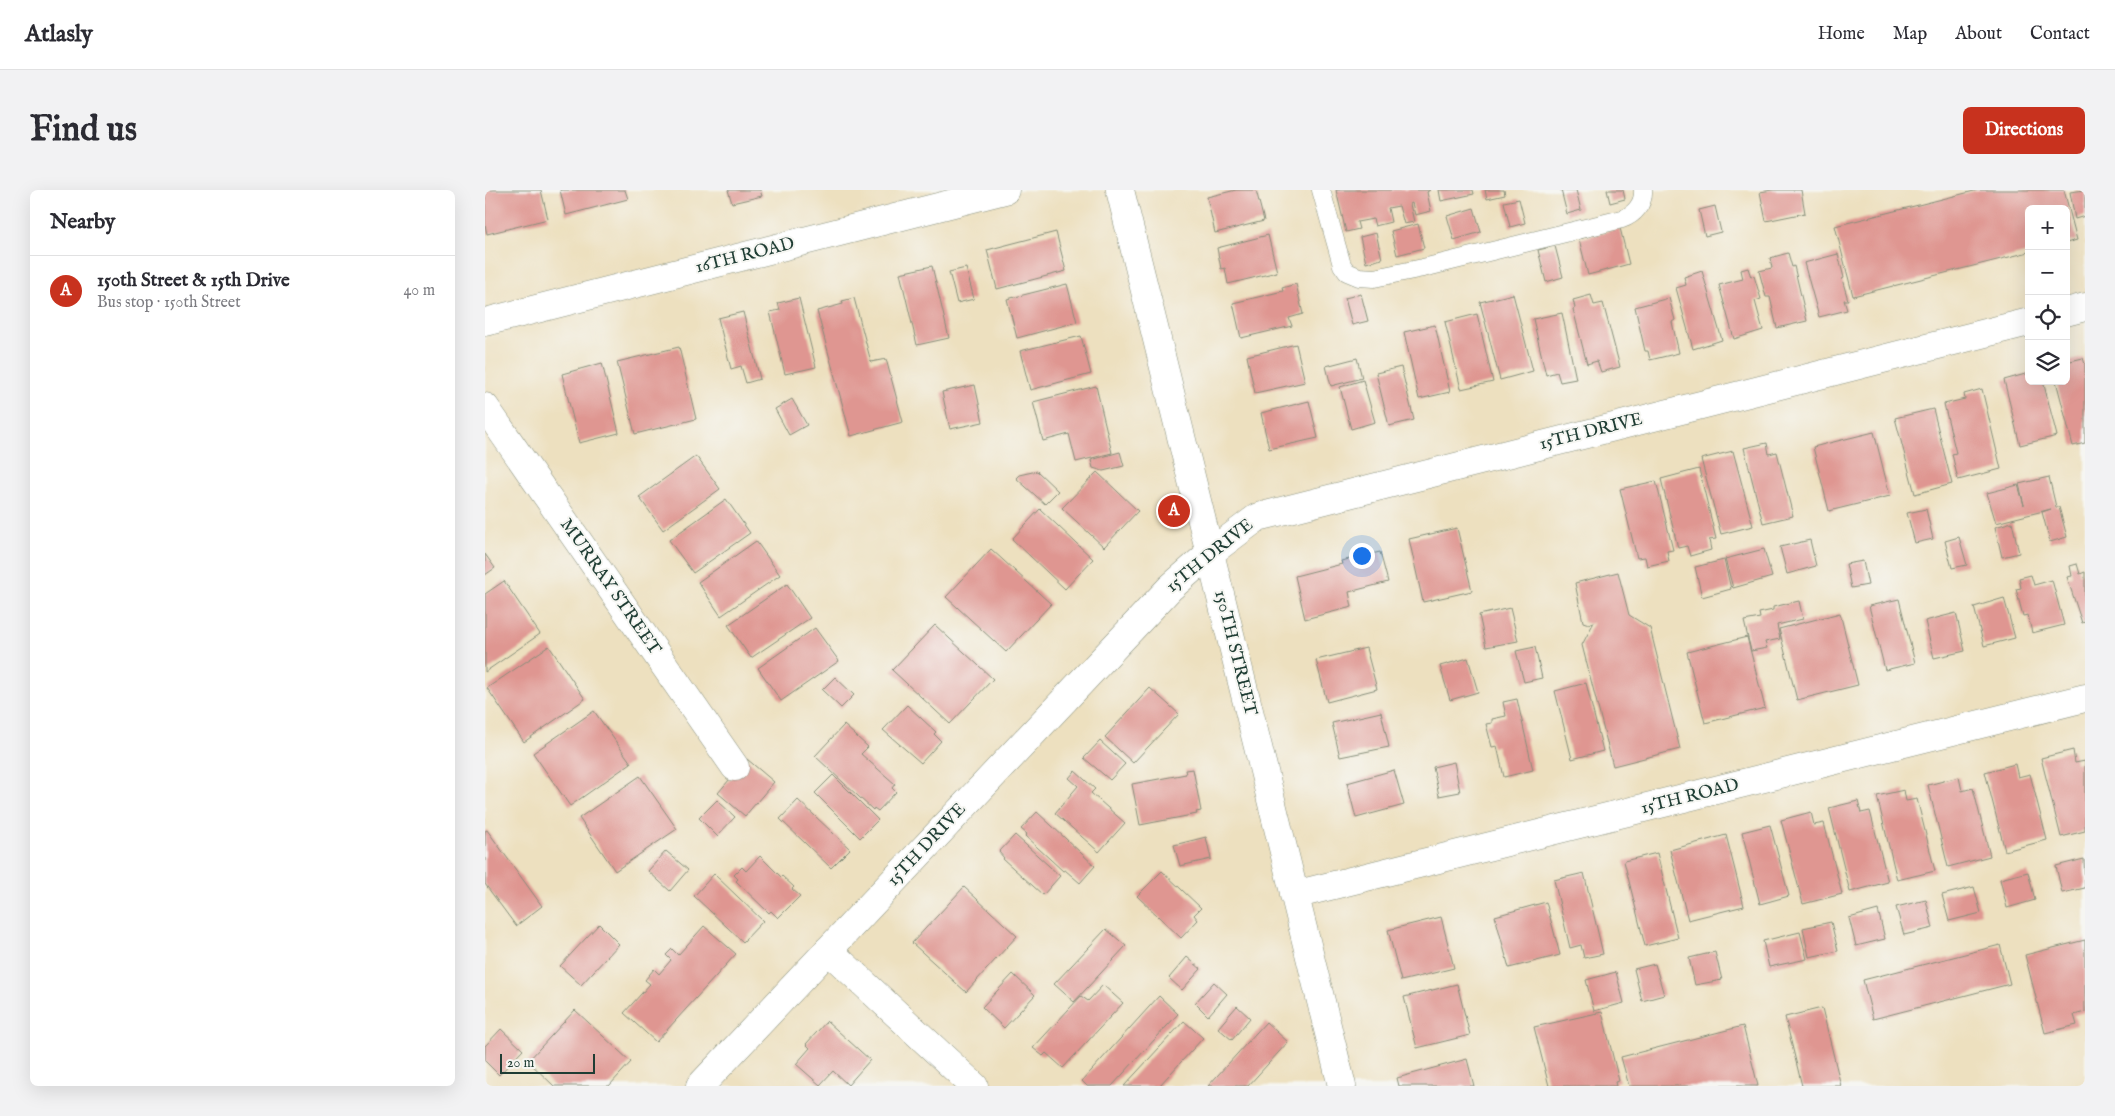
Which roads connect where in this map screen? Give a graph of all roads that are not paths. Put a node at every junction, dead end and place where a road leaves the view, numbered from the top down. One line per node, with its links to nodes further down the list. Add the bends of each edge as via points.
1 (1005, 190): 7 (street, 16TH ROAD)
2 (1120, 190): 10 (street, 150TH STREET)
3 (1321, 190): 4 (lane, via 1342,265 1347,272 1359,277 1374,278 1622,219 1631,216 1638,208)
4 (1643, 190)
5 (2085, 307): 6 (street)
6 (2070, 311)
7 (485, 322)
8 (2025, 323): 10 (street, 15TH DRIVE, via 1258,516)
9 (485, 407): 12 (street, MURRAY STREET)
10 (1210, 553): 13 (street, 150TH STREET); 14 (street, 15TH DRIVE, via 1170,588)
11 (2085, 698): 13 (street, 15TH ROAD)
12 (735, 767)
13 (1294, 895): 17 (street, 150TH STREET)
14 (828, 950): 15 (street, 15TH DRIVE); 16 (street)
15 (700, 1086)
16 (974, 1086)
17 (1342, 1086)

